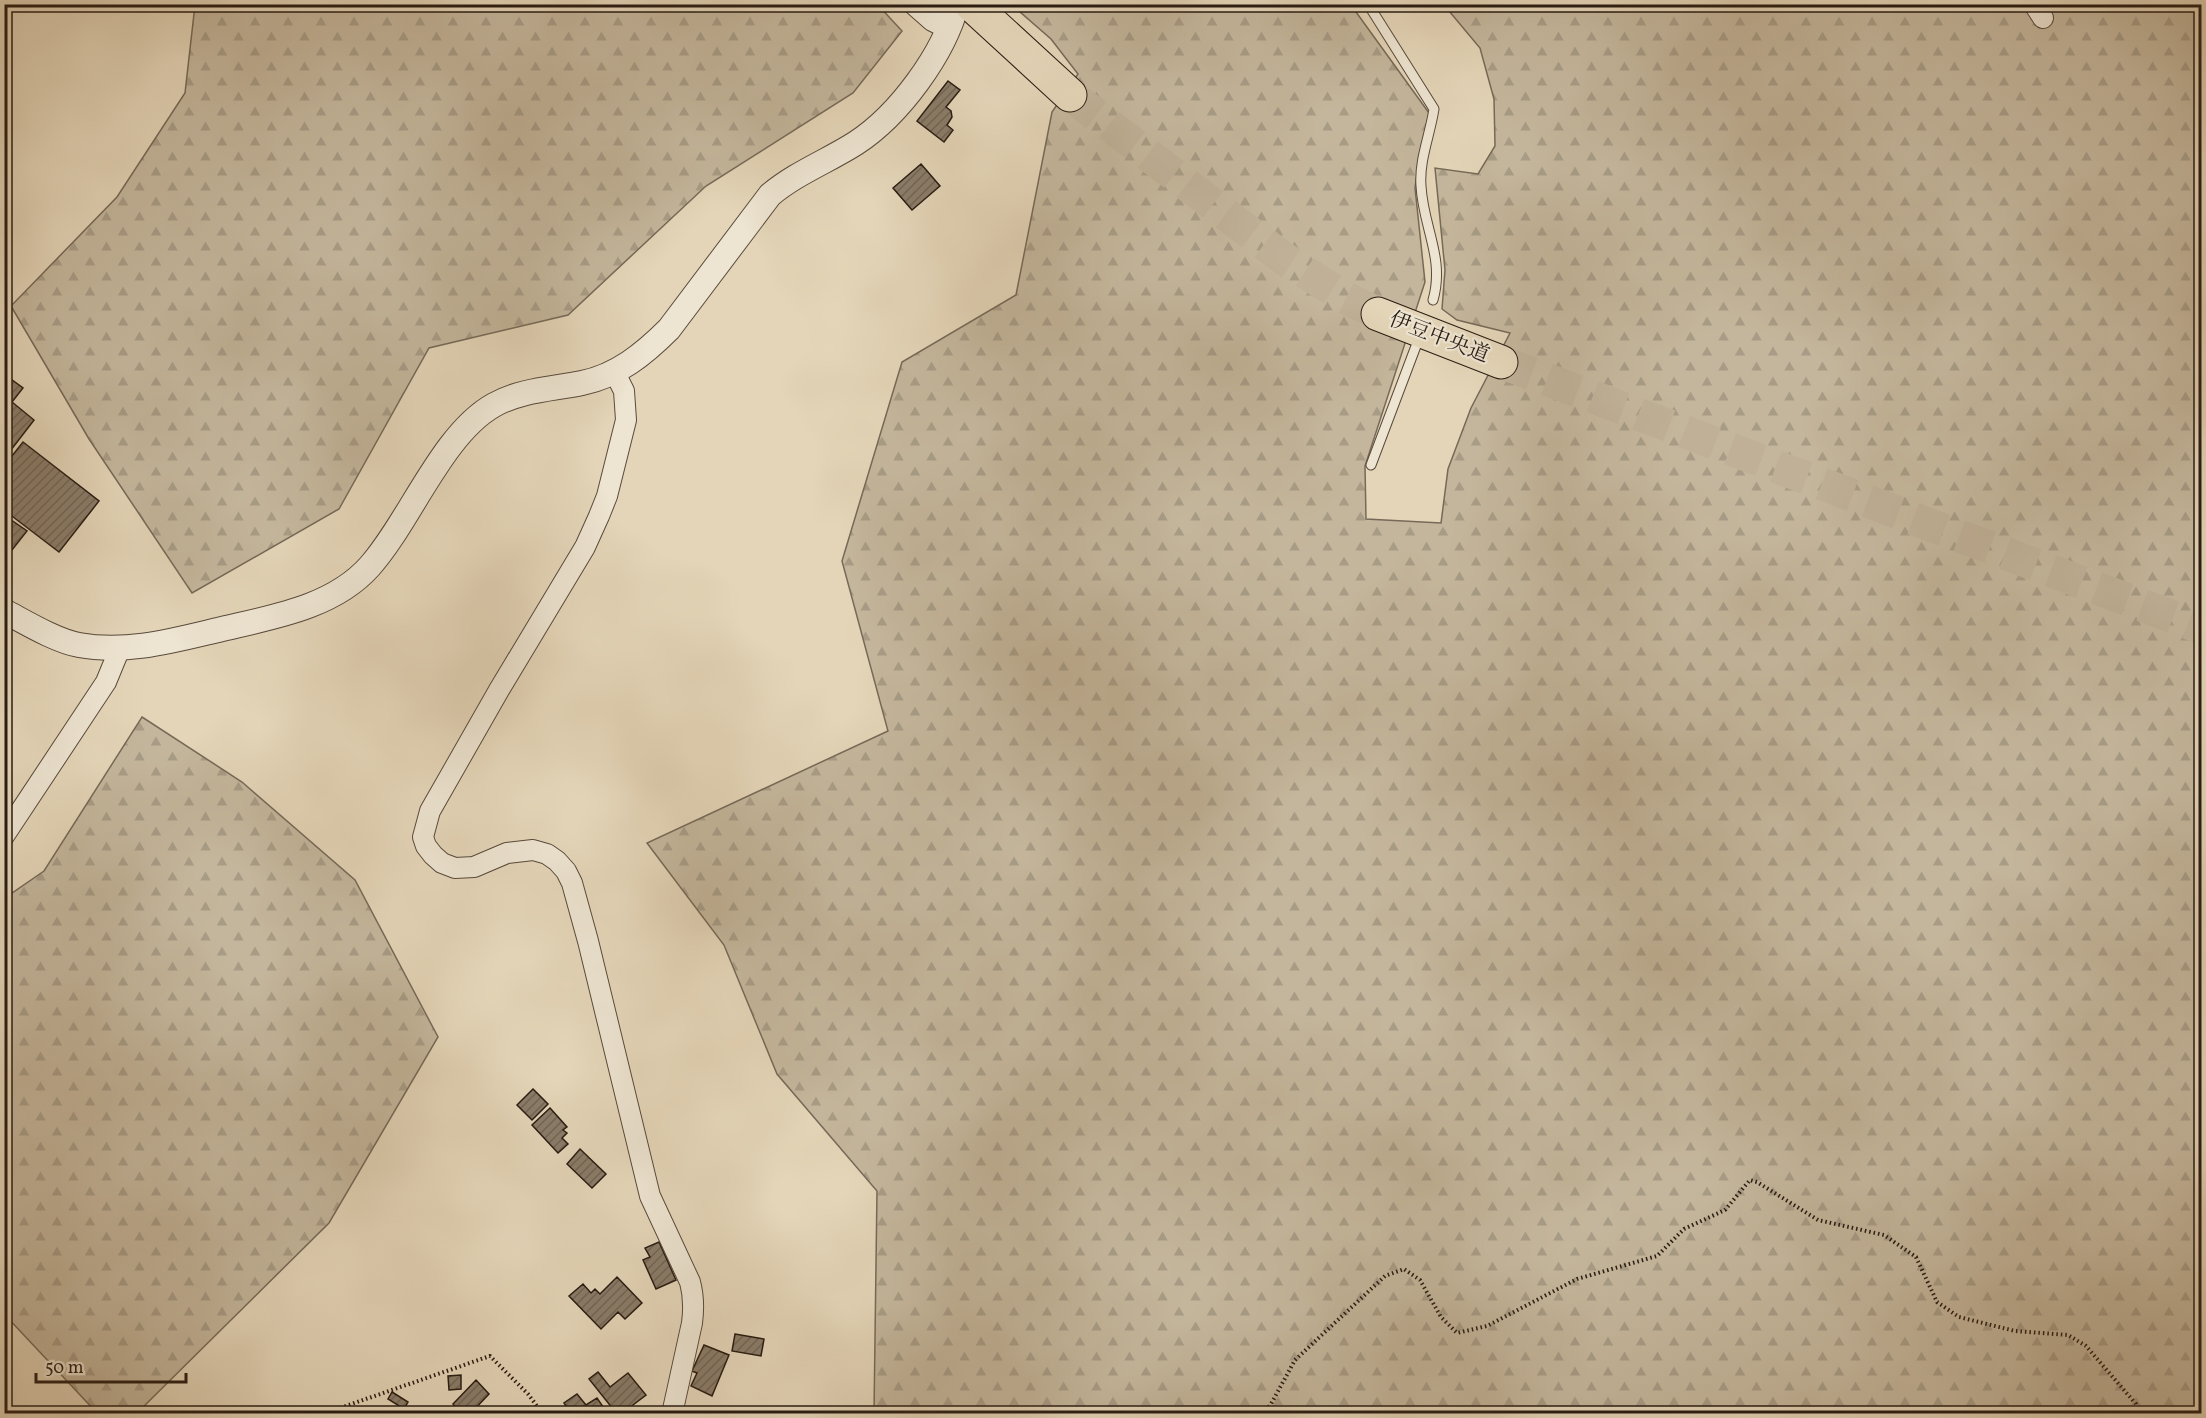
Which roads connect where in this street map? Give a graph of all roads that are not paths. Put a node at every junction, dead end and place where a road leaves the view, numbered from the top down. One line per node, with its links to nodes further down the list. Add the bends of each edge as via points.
1 (916, 4): 5 (street, via 933,19)
2 (957, 4): 5 (street)
3 (984, 4): 6 (highway)
4 (1368, 4): 8 (lane, via 1434,109 1420,186 1437,263)
5 (960, 16): 6 (highway); 12 (street, via 916,84 881,122 858,141 784,182 770,195 669,329)
6 (1007, 32): 7 (highway)
7 (1073, 92)
8 (1433, 300)
9 (1380, 309): 11 (highway, 伊豆中央道)
10 (1419, 338): 13 (lane)
11 (1503, 356)
12 (615, 373): 15 (street, via 584,383 521,394 474,419 453,443 369,567 352,583 322,600 285,614 169,641); 17 (street, via 624,391 626,420 599,516 585,547 430,811 423,837 433,855 455,868 474,867 507,853 533,850 547,854 557,861 572,883 650,1196 693,1295 694,1310)
13 (1371, 465)
14 (4, 611): 15 (street, via 77,645)
15 (120, 648): 16 (street, via 106,682)
16 (4, 836)
17 (672, 1413)

